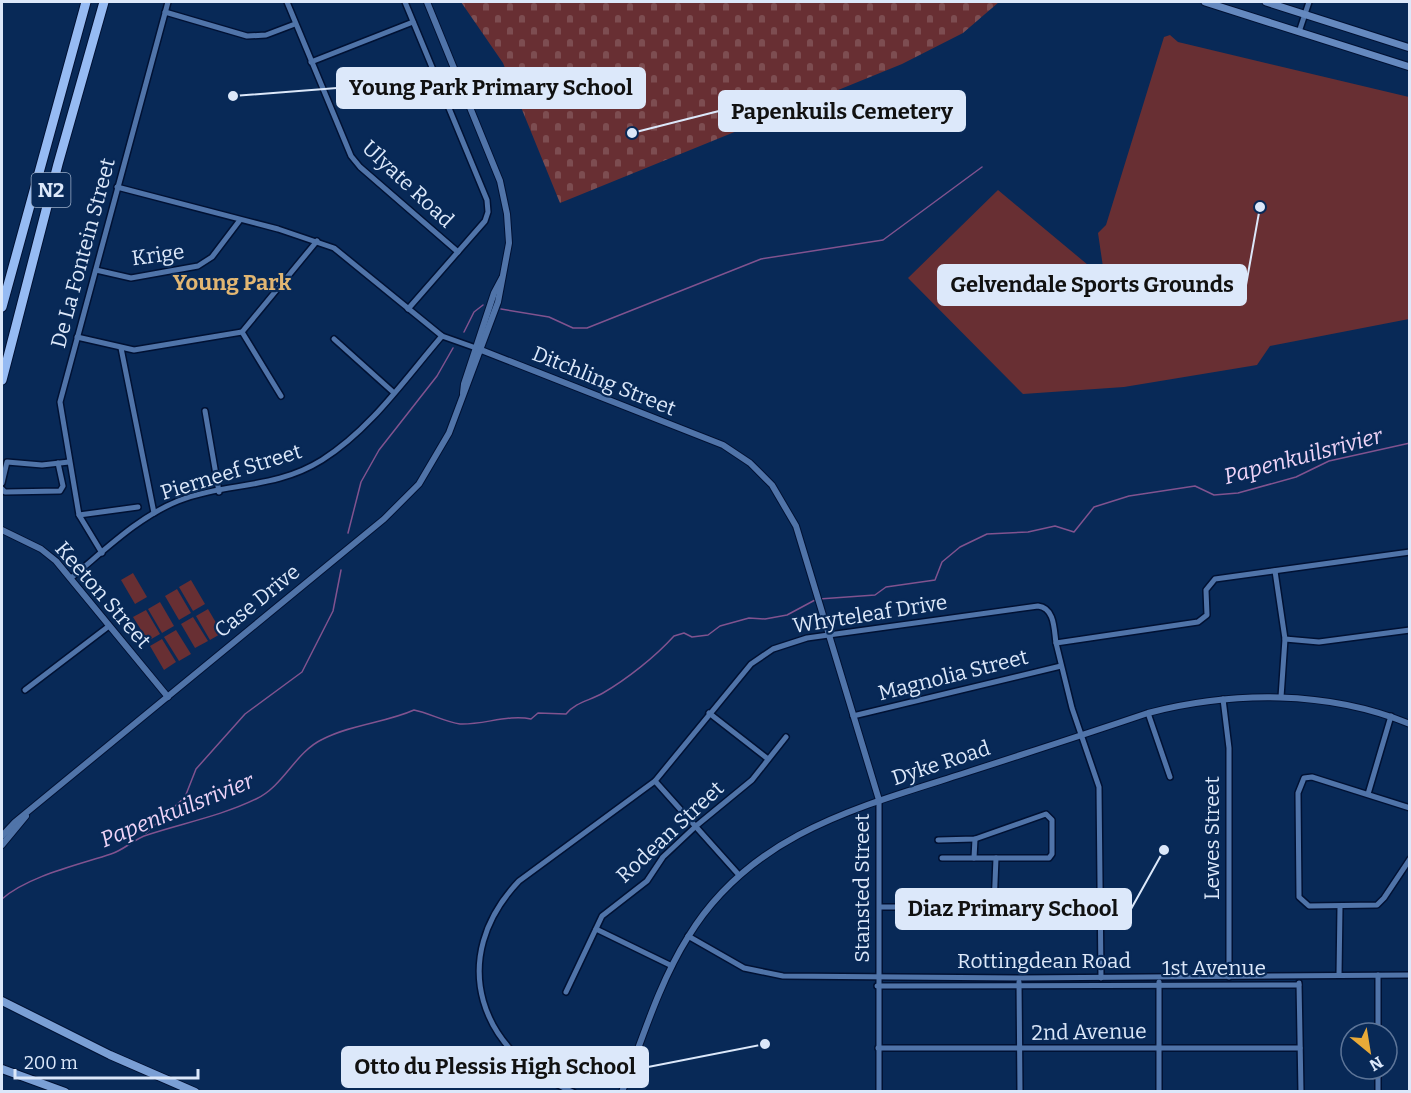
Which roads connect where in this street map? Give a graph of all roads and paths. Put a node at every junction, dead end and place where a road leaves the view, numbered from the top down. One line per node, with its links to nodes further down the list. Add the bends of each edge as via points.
1 (86, 2): 23 (highway, N2)
2 (104, 2): 31 (highway, N2)
3 (168, 2): 10 (street, De La Fontein Street)
4 (287, 2): 13 (street, Ulyate Road)
5 (405, 2): 12 (street)
6 (427, 2): 30 (street, Case Drive, via 503,191 509,233 501,293)
7 (1205, 2): 14 (main road)
8 (1266, 2): 11 (main road)
9 (1309, 2): 11 (street)
10 (165, 12): 13 (street, via 247,36 266,35); 18 (street, De La Fontein Street)
11 (1305, 14): 14 (street); 15 (main road)
12 (413, 22): 16 (street); 21 (street, via 487,200 485,221)
13 (295, 24): 16 (street, Ulyate Road)
14 (1299, 32): 17 (main road)
15 (1410, 48)
16 (311, 62): 21 (street, Ulyate Road, via 345,145 356,162)
17 (1410, 67)
18 (117, 187): 19 (street, Ditchling Street); 22 (street, De La Fontein Street)
19 (240, 220): 20 (street, Ditchling Street); 22 (street, Krige, via 212,257 198,266 131,278)
20 (317, 242): 24 (street, Ditchling Street, via 334,248); 25 (street)
21 (458, 252): 24 (street)
22 (96, 270): 27 (street, De La Fontein Street)
23 (2, 307)
24 (408, 309): 26 (street, Ditchling Street)
25 (242, 332): 29 (street, via 134,350); 33 (street)
26 (441, 336): 30 (street, Ditchling Street); 32 (street, Pierneef Street)
27 (77, 337): 29 (street); 35 (street, De La Fontein Street, via 60,406)
28 (334, 339): 32 (street)
29 (121, 348): 41 (street)
30 (479, 349): 50 (street, Ditchling Street, via 723,445 750,463 772,485 789,512); 55 (street, Case Drive, via 436,459 419,484 399,505)
31 (2, 380)
32 (393, 392): 39 (street, Pierneef Street, via 362,429 321,460 285,478)
33 (281, 396)
34 (205, 411): 39 (street)
35 (69, 462): 36 (street); 42 (street, De La Fontein Street)
36 (58, 463): 37 (street, via 7,462); 38 (street, via 63,486 60,491)
37 (2, 483)
38 (2, 489)
39 (219, 492): 41 (street, Pierneef Street, via 181,500)
40 (138, 507): 42 (street)
41 (154, 513): 45 (street, Pierneef Street)
42 (79, 515): 45 (street, De La Fontein Street)
43 (2, 530): 47 (street, Keeton Street, via 41,549)
44 (1410, 552): 46 (street)
45 (102, 553): 47 (street, Pierneef Street)
46 (1275, 571): 51 (street); 52 (street, via 1212,581 1206,590 1207,615 1198,622)
47 (71, 578): 48 (street, Keeton Street)
48 (109, 626): 54 (street); 55 (street, Keeton Street)
49 (1410, 630): 51 (street, via 1319,642)
50 (828, 634): 52 (street, Whyteleaf Drive, via 1041,606 1051,614); 59 (street, Whyteleaf Drive, via 784,644 762,657 741,674); 60 (street, Ditchling Street)
51 (1285, 639): 56 (street)
52 (1056, 643): 53 (street, Whyteleaf Drive)
53 (1061, 666): 60 (street, Magnolia Street); 63 (street, Whyteleaf Drive)
54 (25, 690)
55 (168, 696): 70 (street, Case Drive)
56 (1281, 697): 57 (street, Dyke Road); 61 (street, Dyke Road, via 1347,705)
57 (1223, 699): 58 (street, Dyke Road); 94 (street, Lewes Street, via 1229,748)
58 (1148, 713): 63 (street, Dyke Road); 66 (street)
59 (709, 714): 65 (street); 67 (street, Whyteleaf Drive)
60 (853, 716): 69 (street, Ditchling Street)
61 (1391, 716): 62 (street, Dyke Road); 68 (street)
62 (1410, 724)
63 (1082, 735): 69 (street, Dyke Road); 84 (street, Whyteleaf Drive, via 1100,795)
64 (786, 737): 65 (street, Rodean Street)
65 (768, 759): 72 (street, Rodean Street, via 752,780)
66 (1170, 777)
67 (656, 781): 72 (street); 111 (street, Whyteleaf Drive, via 519,881 498,908 485,937 480,976 491,1025 506,1048 524,1065)
68 (1368, 794): 71 (street); 85 (street, via 1312,777 1304,778 1299,787 1299,897 1309,906)
69 (879, 800): 81 (street, Dyke Road, via 805,830 767,852); 82 (street, Stansted Street)
70 (36, 804): 73 (street, Case Drive); 76 (street, Case Drive)
71 (1410, 808)
72 (696, 826): 81 (street); 86 (street, Rodean Street, via 663,857 648,879 608,910)
73 (2, 836)
74 (975, 839): 75 (street); 78 (street); 79 (street, via 1043,815 1051,818 1050,857)
75 (939, 840)
76 (2, 845)
77 (942, 858): 78 (street)
78 (974, 858): 79 (street)
79 (996, 858): 83 (street)
80 (1410, 859): 85 (street, via 1377,905)
81 (739, 875): 87 (street, Dyke Road)
82 (880, 907): 83 (street); 92 (street, Stansted Street)
83 (994, 907): 84 (street)
84 (1100, 907): 96 (street, Whyteleaf Drive)
85 (1340, 907): 89 (street)
86 (596, 929): 88 (street); 101 (street, Rodean Street)
87 (688, 936): 88 (street, Dyke Road); 92 (street, Rottingdean Road, via 758,973)
88 (672, 966): 112 (street, Dyke Road)
89 (1338, 975): 90 (street, Rottingdean Road); 93 (street, Rottingdean Road)
90 (1378, 975): 91 (street, Rottingdean Road); 103 (street)
91 (1410, 975)
92 (878, 976): 95 (street, Rottingdean Road); 99 (street, Stansted Street)
93 (1299, 976): 94 (street, Rottingdean Road); 98 (street)
94 (1229, 977): 97 (street, Rottingdean Road)
95 (1019, 978): 96 (street, Rottingdean Road); 100 (street)
96 (1101, 978): 97 (street, Rottingdean Road)
97 (1159, 981): 98 (street, 1st Avenue); 100 (street, 1st Avenue); 105 (street)
98 (1299, 985): 106 (street)
99 (877, 986): 100 (street, 1st Avenue); 104 (street, Stansted Street)
100 (1020, 986): 107 (street)
101 (566, 992)
102 (2, 1001): 110 (main road, via 122,1061)
103 (1378, 1021)
104 (879, 1048): 107 (street, 2nd Avenue); 113 (street, Stansted Street)
105 (1159, 1048): 106 (street, 2nd Avenue); 107 (street, 2nd Avenue); 115 (street)
106 (1300, 1048): 116 (street)
107 (1020, 1049): 114 (street)
108 (2, 1069): 109 (main road)
109 (65, 1092)
110 (195, 1092)
111 (573, 1092)
112 (622, 1092)
113 (879, 1092)
114 (1020, 1092)
115 (1159, 1092)
116 (1301, 1092)

